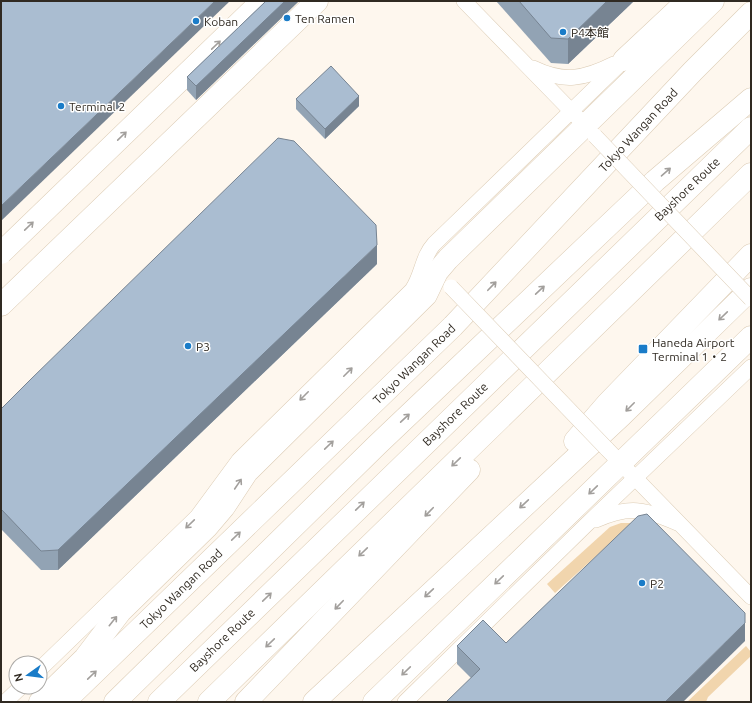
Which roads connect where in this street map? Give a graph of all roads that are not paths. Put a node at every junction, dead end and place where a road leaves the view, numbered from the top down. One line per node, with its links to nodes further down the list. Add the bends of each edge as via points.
1 (262, 1): 13 (main road, one-way to 1, bridge)
2 (317, 1): 18 (main road)
3 (464, 1): 8 (street)
4 (687, 1): 7 (main road)
5 (713, 1): 10 (main road)
6 (751, 12): 32 (main road, Tokyo Wangan Road, one-way to 6, via 453,326)
7 (624, 60): 8 (street, via 589,76 572,78 550,75); 10 (street)
8 (524, 64): 10 (street)
9 (751, 99): 33 (main road, one-way to 9, via 377,445 656,181)
10 (584, 124): 15 (main road, via 448,259); 17 (street, bridge); 28 (street, one-way to 28, via 434,244 412,290 239,460 197,518)
11 (751, 128): 34 (main road, Bayshore Route, one-way to 11)
12 (751, 174): 21 (main road)
13 (1, 253)
14 (751, 254): 24 (main road, via 607,404 566,452)
15 (444, 280): 22 (street, bridge); 31 (main road, one-way to 15, via 85,658 120,612 202,533 252,467)
16 (751, 289): 24 (main road, one-way to 24, via 622,414)
17 (751, 299)
18 (1, 305)
19 (751, 337): 22 (main road)
20 (751, 367): 23 (street)
21 (534, 386): 35 (main road, one-way to 35); 36 (main road, one-way to 36, via 509,427)
22 (613, 455): 23 (street); 38 (main road, one-way to 38)
23 (636, 477): 25 (street); 26 (street)
24 (544, 485): 37 (main road, one-way to 37)
25 (586, 525): 26 (street, via 608,514 642,510); 39 (street)
26 (682, 526): 27 (street)
27 (751, 598)
28 (48, 661)
29 (12, 695): 30 (street)
30 (5, 702)
31 (40, 702)
32 (64, 702)
33 (115, 702)
34 (159, 702)
35 (209, 702)
36 (246, 702)
37 (314, 702)
38 (374, 702)
39 (405, 702)

